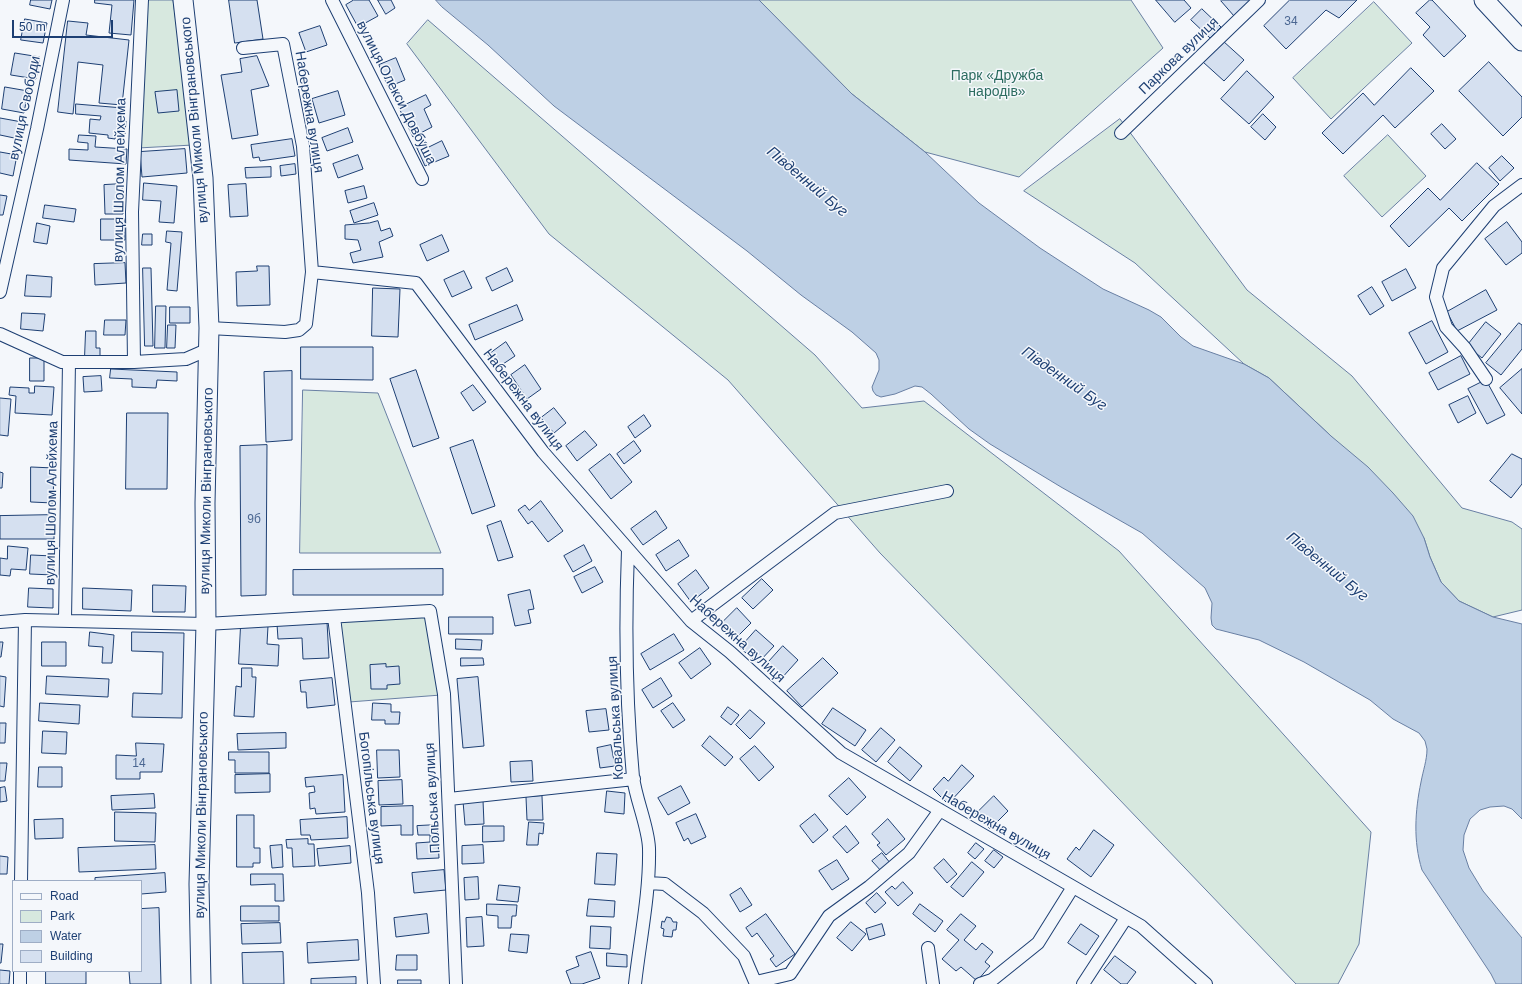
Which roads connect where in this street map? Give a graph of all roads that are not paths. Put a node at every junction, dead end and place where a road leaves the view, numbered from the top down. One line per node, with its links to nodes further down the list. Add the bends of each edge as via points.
1 (63, 0): 13 (street, вулиця Свободи)
2 (142, 0): 18 (street, вулиця Шолом Алейхема, via 132,212)
3 (183, 0): 14 (main road, вулиця Миколи Вінграновського, via 203,178)
4 (332, 0): 10 (street, вулиця Олекси Довбуша)
5 (1259, 0): 9 (street, Паркова вулиця)
6 (1484, 0): 7 (main road)
7 (1522, 41)
8 (243, 48): 12 (street, Набережна вулиця, via 283,44 303,146)
9 (1121, 133)
10 (422, 179)
11 (1522, 185): 19 (street, via 1494,206 1443,268 1436,297 1446,326)
12 (312, 272): 14 (street, Набережна вулиця, via 306,324 299,330 285,332); 21 (street, Набережна вулиця, via 416,283 543,452)
13 (0, 292)
14 (209, 328): 16 (main road, вулиця Миколи Вінграновського)
15 (0, 334): 17 (street, via 62,362)
16 (209, 349): 18 (street, via 186,360); 27 (main road, вулиця Миколи Вінграновського, via 205,503)
17 (69, 362): 18 (street); 24 (street, вулиця Шолом Алейхема)
18 (134, 362)
19 (1486, 379)
20 (947, 491): 25 (street, via 835,513)
21 (628, 550): 25 (street, Набережна вулиця); 28 (street, Ковальська вулиця, via 627,697)
22 (334, 617): 27 (street); 29 (street, Польська вулиця, via 430,611 444,694); 40 (street, Богопільська вулиця, via 368,893)
23 (25, 620): 24 (street); 26 (street); 31 (street)
24 (65, 620): 27 (street)
25 (691, 621): 30 (street, Набережна вулиця, via 730,652 841,753)
26 (0, 622)
27 (206, 624): 39 (main road, вулиця Миколи Вінграновського, via 199,884)
28 (634, 779): 29 (street); 32 (street, Ковальська вулиця, via 649,847)
29 (449, 798): 41 (street, Польська вулиця)
30 (940, 810): 33 (street, Набережна вулиця); 37 (street, via 909,853 829,916 790,974)
31 (21, 880)
32 (648, 883): 37 (street, via 665,884 703,913 744,956); 42 (street, Ковальська вулиця)
33 (1073, 888): 34 (street, Набережна вулиця); 44 (street, via 1038,943 992,980)
34 (1126, 918): 45 (street); 46 (street, Набережна вулиця, via 1141,926)
35 (928, 948): 43 (street)
36 (20, 972): 38 (street)
37 (756, 983)
38 (20, 984)
39 (201, 984)
40 (374, 984)
41 (456, 984)
42 (634, 984)
43 (933, 984)
44 (980, 984)
45 (1083, 984)
46 (1206, 984)

